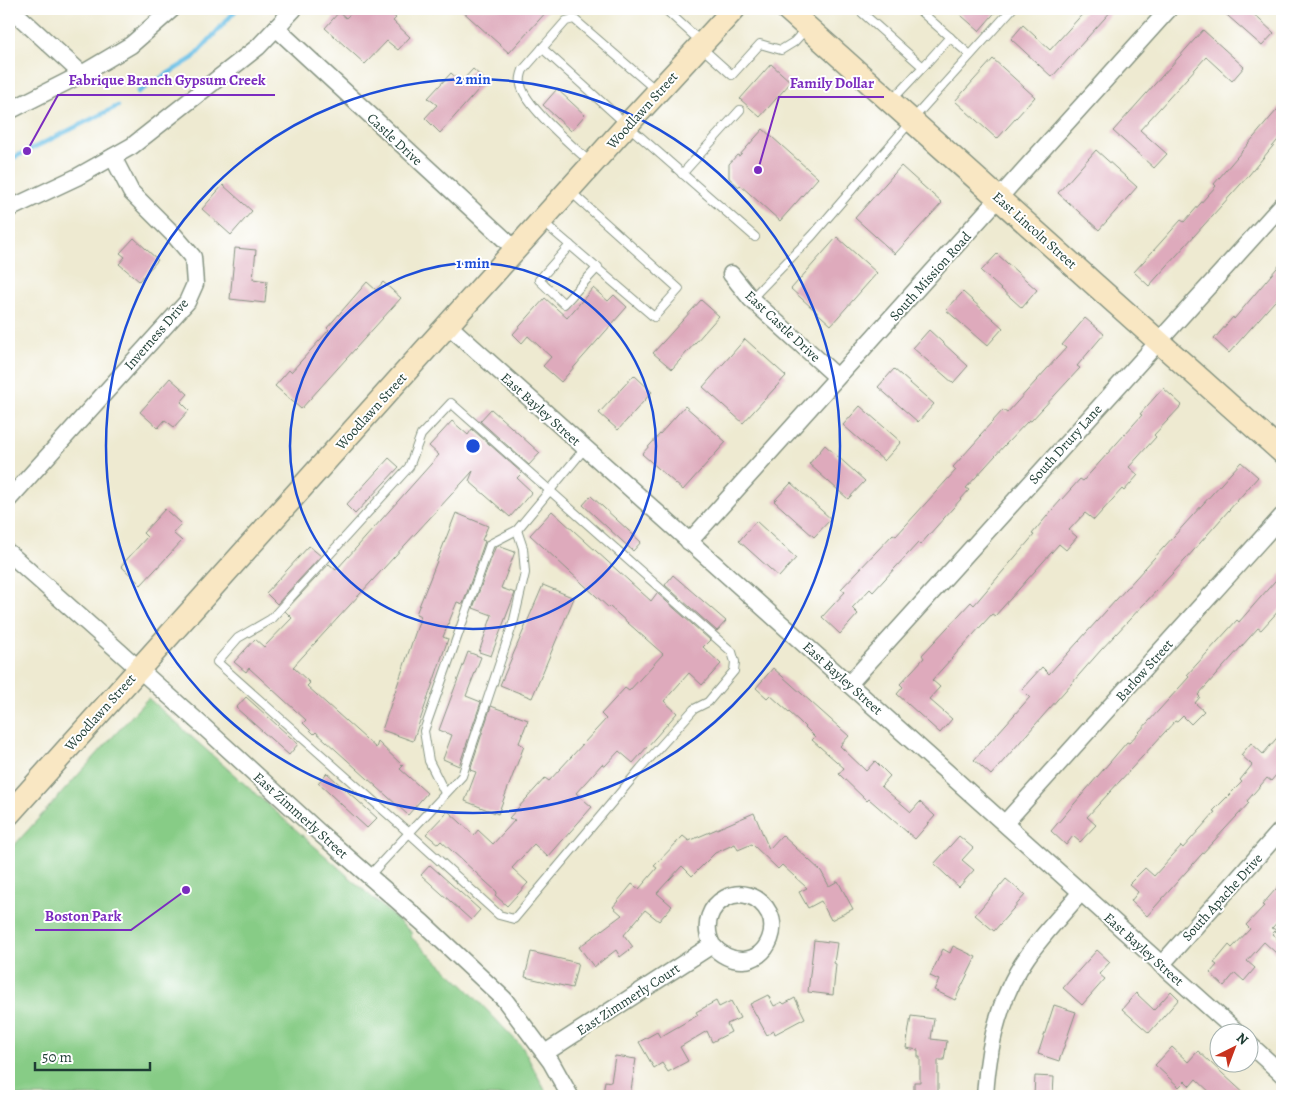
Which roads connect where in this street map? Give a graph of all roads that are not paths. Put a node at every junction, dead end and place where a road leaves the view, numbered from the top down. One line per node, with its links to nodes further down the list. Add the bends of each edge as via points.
1 (11, 9): 18 (street)
2 (172, 9): 18 (street, via 130,45)
3 (294, 9): 12 (street)
4 (665, 9): 14 (lane)
5 (734, 9): 14 (street, Woodlawn Street)
6 (787, 9): 11 (street, East Lincoln Street)
7 (858, 9): 17 (lane)
8 (918, 9): 13 (lane)
9 (1012, 9): 16 (lane)
10 (1169, 9): 29 (street, South Mission Road)
11 (808, 27): 14 (lane, via 781,50 760,44 732,74); 20 (street, East Lincoln Street)
12 (276, 28): 25 (street, via 250,54 132,146); 35 (street, Castle Drive)
13 (950, 37): 16 (lane); 17 (lane)
14 (702, 45): 19 (street, Woodlawn Street)
15 (542, 48): 19 (lane, via 566,21 574,19); 24 (lane); 26 (lane, via 523,70 521,86 544,118)
16 (970, 55): 23 (lane)
17 (922, 67): 20 (lane)
18 (82, 74): 22 (street)
19 (658, 92): 24 (street, Woodlawn Street)
20 (891, 102): 23 (street, East Lincoln Street)
21 (740, 110): 27 (lane)
22 (9, 111)
23 (912, 120): 29 (street, East Lincoln Street); 38 (lane, via 812,236)
24 (627, 125): 26 (street, Woodlawn Street); 27 (lane)
25 (113, 157): 31 (street); 45 (street, Inverness Drive, via 130,192 193,257 195,284 187,302)
26 (593, 165): 28 (street, Woodlawn Street)
27 (682, 174): 33 (lane)
28 (569, 191): 32 (street, Woodlawn Street); 36 (lane, via 679,289 654,317)
29 (1000, 199): 40 (street, East Lincoln Street); 41 (street, South Mission Road)
30 (1282, 205): 40 (street, South Drury Lane)
31 (9, 209)
32 (542, 221): 34 (lane); 35 (street, Woodlawn Street)
33 (755, 237)
34 (570, 245): 36 (lane); 36 (lane, via 538,280 564,304)
35 (516, 250): 39 (street, Woodlawn Street)
36 (598, 267)
37 (731, 274): 38 (street, East Castle Drive)
38 (751, 299): 41 (street, East Castle Drive)
39 (448, 325): 42 (street, East Bayley Street); 50 (street, Woodlawn Street)
40 (1159, 342): 43 (street, East Lincoln Street); 51 (street, South Drury Lane)
41 (837, 376): 48 (street, South Mission Road)
42 (584, 448): 44 (lane); 48 (street, East Bayley Street)
43 (1282, 452)
44 (549, 490): 47 (lane); 56 (lane, via 732,652 734,671 708,702 694,708 514,919 499,915); 56 (lane, via 451,404 421,435 409,467 271,619 238,638 217,662)
45 (9, 499)
46 (1282, 516): 54 (street, Barlow Street)
47 (517, 530): 52 (lane, via 523,548 525,573 514,620 462,776); 52 (lane, via 490,544 424,731 429,761)
48 (690, 542): 51 (street, East Bayley Street)
49 (9, 553): 50 (street, East Zimmerly Street)
50 (139, 670): 53 (street, Woodlawn Street); 57 (street, East Zimmerly Street)
51 (849, 684): 54 (street, East Bayley Street)
52 (445, 793): 56 (lane)
53 (9, 814)
54 (1005, 824): 58 (street, East Bayley Street)
55 (1282, 829): 60 (street, South Apache Drive)
56 (408, 832): 57 (lane)
57 (369, 876): 63 (street, East Zimmerly Street, via 504,999)
58 (1082, 892): 60 (street, East Bayley Street); 66 (street, via 1047,930 1012,981 992,1037)
59 (712, 945): 59 (street, via 717,952 733,960 746,960 758,955 771,938 771,917 766,908 745,895 728,896 718,902 706,926); 63 (street, East Zimmerly Court)
60 (1161, 965): 61 (street, East Bayley Street)
61 (1226, 1022)
62 (1258, 1052): 64 (street)
63 (545, 1053): 65 (street, East Zimmerly Street)
64 (1282, 1074)
65 (570, 1096)
66 (986, 1096)

